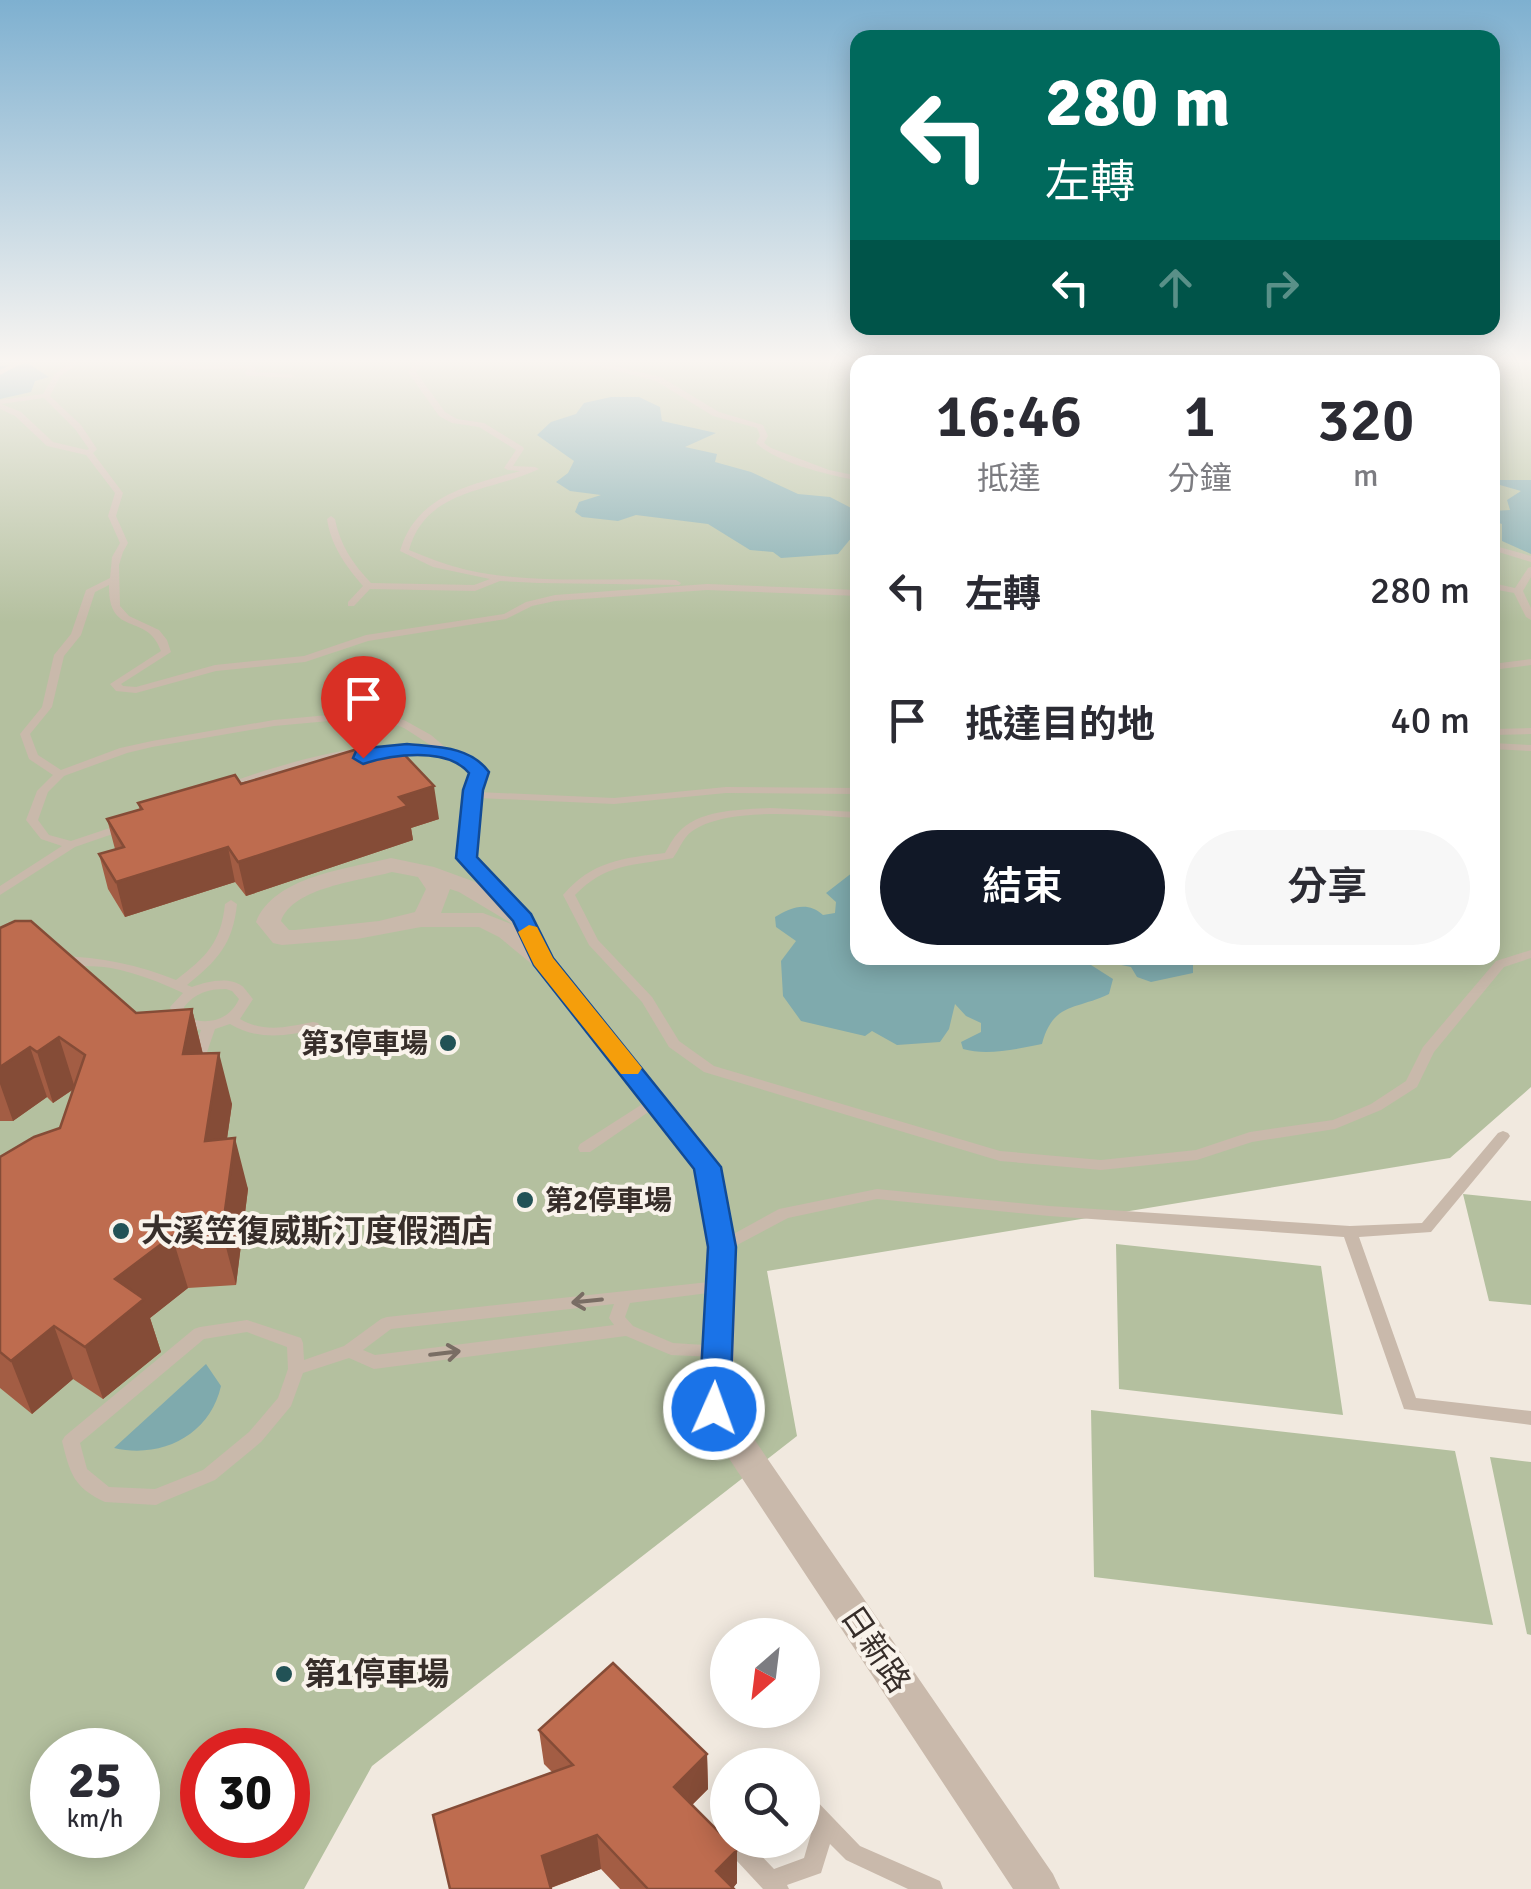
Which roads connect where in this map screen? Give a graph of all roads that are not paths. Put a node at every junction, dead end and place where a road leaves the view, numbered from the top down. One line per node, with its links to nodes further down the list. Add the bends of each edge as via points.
1 (64, 447): 5 (lane)
2 (92, 447): 5 (lane)
3 (517, 447): 12 (lane, via 508,468 535,469 454,494 405,538 404,551 422,560)
4 (764, 447): 6 (lane)
5 (89, 453): 11 (lane, via 120,493 112,516 124,544 114,558)
6 (850, 476)
7 (331, 519): 13 (lane, via 344,556)
8 (1500, 549): 9 (lane)
9 (1531, 559)
10 (1531, 570): 16 (lane)
11 (114, 580): 14 (lane, via 115,606 123,617 154,628 166,652 116,684 136,690 190,672 305,659 366,638 488,620 555,598); 29 (lane, via 91,590 76,635 59,655 47,708 25,734 34,757)
12 (496, 580): 13 (lane, via 475,588); 14 (lane, via 648,580)
13 (368, 586): 18 (lane)
14 (707, 587): 17 (lane)
15 (1500, 588): 16 (lane)
16 (1518, 592): 19 (lane)
17 (850, 593)
18 (351, 604)
19 (1531, 617)
20 (1531, 662): 21 (lane)
21 (1500, 666)
22 (1531, 731): 23 (lane)
23 (1500, 732)
24 (1500, 746): 25 (lane)
25 (1531, 748)
26 (364, 753): 27 (lane); 28 (lane); 30 (lane, via 302,760)
27 (448, 754): 29 (lane, via 392,720 344,718 138,747); 34 (lane, via 480,772)
28 (360, 767)
29 (60, 774): 37 (lane, via 43,791 32,820 45,837)
30 (233, 784): 31 (lane); 33 (lane)
31 (218, 790)
32 (850, 792): 34 (lane, via 726,790 614,801)
33 (258, 794)
34 (474, 795): 41 (lane, via 466,858)
35 (850, 815): 47 (lane, via 717,818 686,830 669,856 620,862 586,875 569,896 593,942 647,1000 674,1044 709,1068 1000,1156 1101,1164 1197,1155 1250,1137 1335,1124 1412,1084 1428,1050)
36 (139, 821): 37 (lane)
37 (70, 845): 39 (lane)
38 (426, 872): 41 (street); 42 (street, via 438,889 436,904); 42 (street, via 390,865 301,890 274,906 268,922 282,938)
39 (0, 891)
40 (231, 904): 48 (lane, via 222,946)
41 (523, 919): 45 (street)
42 (422, 920): 45 (street, via 483,920)
43 (1531, 954): 46 (lane)
44 (49, 960): 48 (lane, via 104,962)
45 (542, 960): 53 (street)
46 (1500, 964)
47 (1499, 965)
48 (185, 988): 49 (lane, via 236,988 246,999); 50 (lane, via 178,1014 188,1024)
49 (231, 1019): 50 (lane); 51 (lane, via 262,1033)
50 (209, 1026): 52 (lane, via 202,1052)
51 (314, 1026)
52 (171, 1054)
53 (655, 1101): 55 (lane); 57 (street, via 707,1167)
54 (1503, 1136): 56 (lane, via 1426,1228)
55 (585, 1148)
56 (1350, 1232): 57 (lane, via 876,1194 784,1213); 64 (lane, via 1410,1404)
57 (722, 1247): 58 (street)
58 (718, 1287): 59 (lane); 61 (street)
59 (624, 1297): 60 (lane, via 616,1318); 62 (lane, one-way to 62, via 387,1322)
60 (627, 1330): 61 (lane, via 671,1349); 62 (lane, one-way to 60, via 374,1362)
61 (716, 1351): 69 (street, 日新路, via 714,1409)
62 (350, 1352): 63 (lane)
63 (296, 1370): 63 (lane, via 294,1344 247,1326 200,1333 71,1441 79,1473 105,1494 156,1497 209,1474 255,1438 286,1401)
64 (1531, 1418)
65 (820, 1818): 66 (lane)
66 (825, 1823): 68 (lane, via 813,1864); 70 (lane, via 853,1853)
67 (748, 1858): 68 (lane)
68 (774, 1885)
69 (1026, 1885)
70 (932, 1889)

